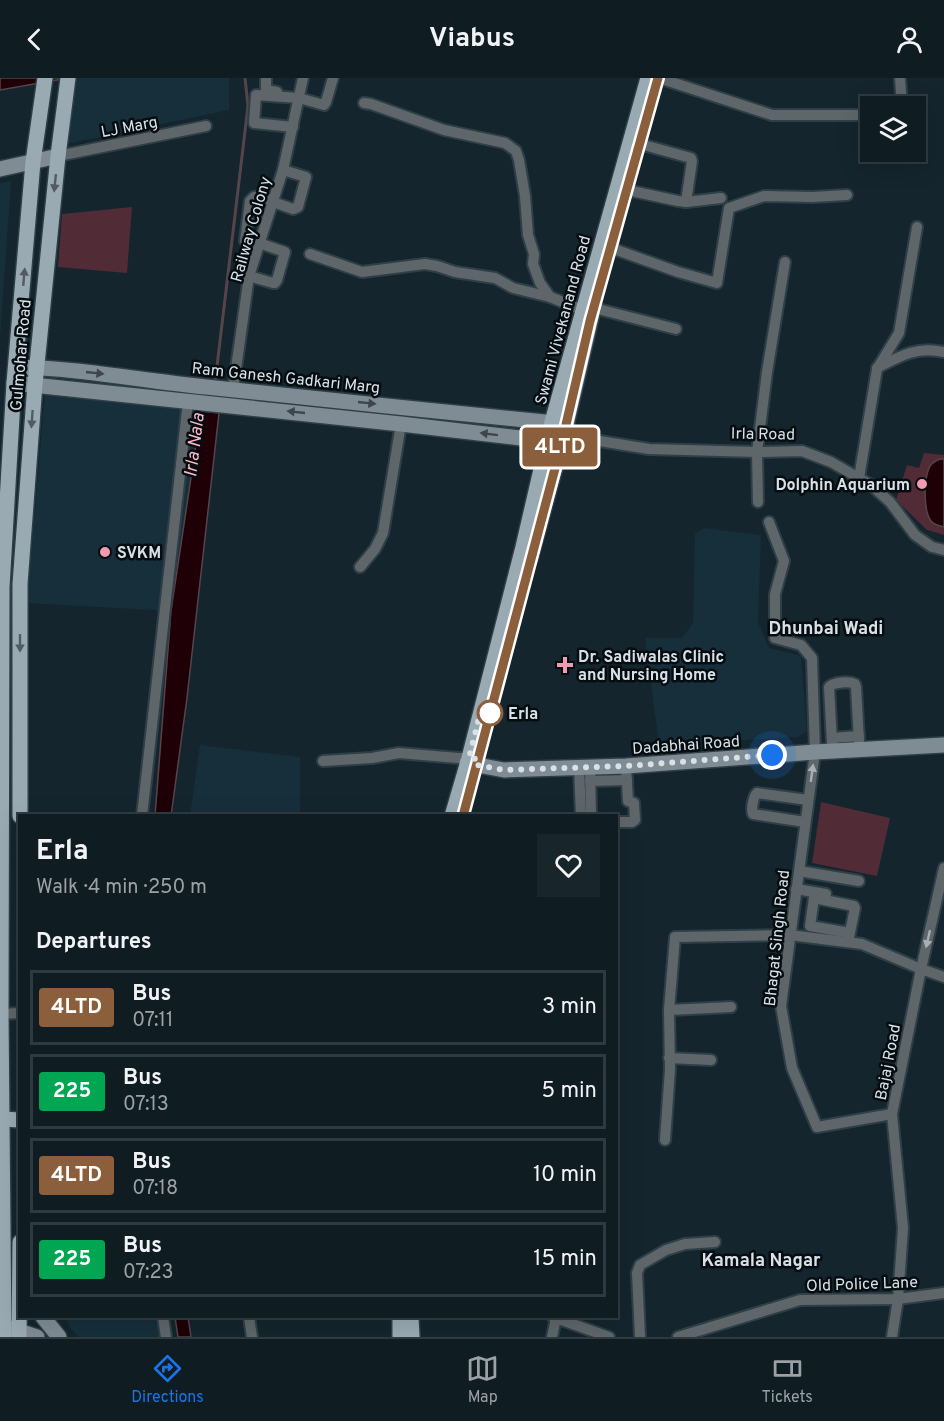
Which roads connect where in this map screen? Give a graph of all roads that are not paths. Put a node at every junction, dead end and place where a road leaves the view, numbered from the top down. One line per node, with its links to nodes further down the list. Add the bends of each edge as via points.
1 (266, 78): 9 (street, via 268,91)
2 (303, 78): 9 (street, Railway Colony)
3 (333, 78): 9 (street, via 324,105)
4 (648, 78): 33 (main road, Swami Vivekanand Road)
5 (658, 78): 12 (street, via 772,115); 15 (main road, Swami Vivekanand Road)
6 (900, 78): 10 (street)
7 (45, 81): 17 (main road, Gulmohar Road)
8 (68, 81): 16 (main road, Gulmohar Road)
9 (300, 96): 14 (street, Railway Colony); 14 (street, via 255,97 254,123)
10 (901, 96)
11 (364, 103): 32 (street, via 444,130 504,143 516,151 533,264)
12 (860, 115)
13 (206, 126): 16 (street, LJ Marg)
14 (293, 127): 19 (street, Railway Colony)
15 (640, 144): 20 (main road, Swami Vivekanand Road); 24 (street, via 691,158)
16 (57, 156): 17 (street); 37 (main road, Gulmohar Road, one-way to 37)
17 (33, 162): 18 (street); 36 (main road, Gulmohar Road, one-way to 17)
18 (0, 169)
19 (283, 170): 23 (street, Railway Colony); 23 (street, via 306,177 301,198 295,209)
20 (627, 190): 24 (street); 28 (main road, Swami Vivekanand Road)
21 (847, 195): 28 (street, via 764,195 729,208 717,283)
22 (721, 198): 24 (street)
23 (273, 202): 26 (street, via 258,195 252,198); 27 (street, Railway Colony)
24 (686, 202)
25 (917, 227): 38 (street, via 899,333)
26 (245, 241)
27 (259, 243): 31 (street, Railway Colony); 31 (street, via 285,252 277,280 273,283)
28 (610, 248): 33 (main road, Swami Vivekanand Road)
29 (310, 254): 32 (street, via 362,272 437,266 495,278 513,288)
30 (785, 262): 47 (street)
31 (249, 276): 41 (street, Railway Colony)
32 (550, 297): 33 (street)
33 (588, 309): 34 (street); 43 (main road, Swami Vivekanand Road)
34 (676, 329)
35 (944, 352): 38 (street, via 906,353)
36 (16, 367): 37 (street, Ram Ganesh Gadkari Marg); 39 (main road, Gulmohar Road)
37 (37, 367): 40 (main road, Gulmohar Road); 41 (street, Ram Ganesh Gadkari Marg, one-way to 41)
38 (877, 369): 48 (street)
39 (14, 383): 40 (street, Ram Ganesh Gadkari Marg); 53 (main road, Gulmohar Road)
40 (35, 384): 42 (street, Ram Ganesh Gadkari Marg); 54 (main road, Gulmohar Road, one-way to 54)
41 (229, 389): 43 (street, Ram Ganesh Gadkari Marg, one-way to 43)
42 (188, 401): 44 (street, Ram Ganesh Gadkari Marg, one-way to 42); 66 (street)
43 (559, 423): 45 (street); 46 (main road, Swami Vivekanand Road)
44 (401, 424): 46 (street, Ram Ganesh Gadkari Marg, one-way to 44); 52 (street, via 383,533)
45 (581, 438): 46 (street); 47 (street, Irla Road, via 650,449)
46 (555, 441): 61 (main road, Swami Vivekanand Road, via 520,558)
47 (757, 452): 48 (street, Irla Road, via 802,451); 49 (street)
48 (859, 478): 51 (street, Irla Road, via 890,502 915,536 932,547)
49 (758, 502)
50 (769, 522): 59 (street, Bhagat Singh Road, via 784,561 776,594 775,638 801,645 812,658)
51 (944, 549)
52 (360, 567)
53 (1, 582): 54 (street); 90 (main road, Gulmohar Road)
54 (20, 584): 65 (main road, Gulmohar Road, one-way to 65)
55 (944, 736): 56 (street, Dadabhai Road)
56 (859, 739): 57 (street, Dadabhai Road); 57 (street, via 856,687 851,682 829,687)
57 (832, 741): 59 (street, Dadabhai Road)
58 (944, 745): 59 (street, Dadabhai Road)
59 (814, 748): 61 (street, Dadabhai Road, via 504,764); 63 (street, Dadabhai Road); 64 (street, Bhagat Singh Road, one-way to 59)
60 (323, 761): 61 (street, via 399,753)
61 (470, 761): 62 (street, Dadabhai Road, via 504,770); 67 (main road, Swami Vivekanand Road); 68 (main road, Swami Vivekanand Road)
62 (587, 772): 63 (street, Dadabhai Road); 69 (street); 70 (street)
63 (626, 773): 71 (street, via 628,801 634,803 635,820)
64 (806, 805): 72 (street, Bhagat Singh Road); 72 (street, via 754,795 753,814)
65 (20, 814)
66 (142, 814)
67 (453, 814)
68 (463, 814)
69 (581, 814)
70 (591, 814)
71 (618, 822)
72 (803, 822): 74 (street, Bhagat Singh Road)
73 (944, 868): 85 (street, Bajaj Road, one-way to 85)
74 (799, 871): 75 (street); 77 (street, Bhagat Singh Road)
75 (816, 874): 76 (street); 78 (street)
76 (859, 881)
77 (796, 889): 78 (street); 80 (street, Bhagat Singh Road)
78 (814, 892): 79 (street)
79 (855, 899)
80 (794, 909): 81 (street); 83 (street, Bhagat Singh Road)
81 (811, 911): 82 (street, via 810,926); 84 (street, via 814,898 854,906)
82 (828, 934): 83 (street); 84 (street)
83 (790, 935): 88 (street, via 675,937); 93 (street, Bhagat Singh Road, via 781,1006 792,1068 817,1127)
84 (849, 938): 85 (street)
85 (921, 969): 86 (street); 93 (street, Bajaj Road)
86 (944, 977)
87 (731, 1007): 88 (street)
88 (669, 1010): 91 (street)
89 (18, 1013): 90 (street)
90 (0, 1014): 94 (main road, Gulmohar Road)
91 (669, 1058): 92 (street); 96 (street)
92 (711, 1060)
93 (892, 1114): 101 (street, Bajaj Road, via 903,1228)
94 (2, 1119): 95 (main road); 98 (main road, Gulmohar Road)
95 (18, 1119)
96 (665, 1140)
97 (715, 1242): 118 (street, via 685,1244 640,1265)
98 (2, 1267): 109 (main road, Gulmohar Road)
99 (18, 1270): 109 (main road)
100 (944, 1293): 101 (street, Old Police Lane)
101 (898, 1299): 119 (street, Old Police Lane, via 800,1300); 120 (street, Bajaj Road)
102 (44, 1318): 111 (street)
103 (163, 1318): 112 (street)
104 (249, 1318): 113 (street)
105 (400, 1318): 114 (main road)
106 (411, 1318): 115 (main road)
107 (555, 1318): 116 (street)
108 (558, 1318): 117 (street)
109 (9, 1331): 110 (street)
110 (37, 1337)
111 (58, 1337)
112 (166, 1337)
113 (252, 1337)
114 (400, 1337)
115 (412, 1337)
116 (552, 1337)
117 (609, 1337)
118 (640, 1337)
119 (678, 1337)
120 (892, 1337)

